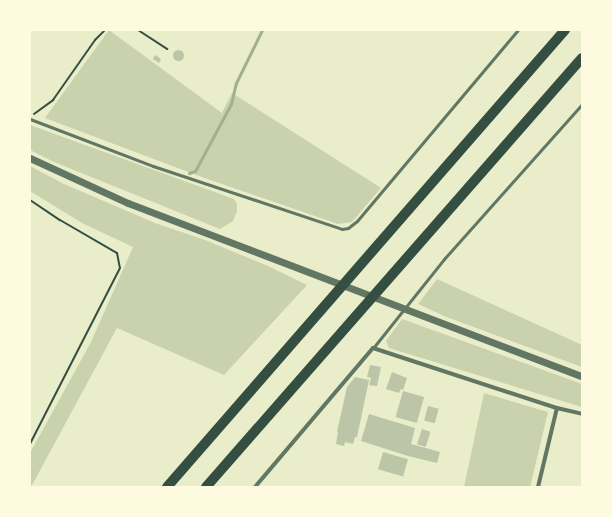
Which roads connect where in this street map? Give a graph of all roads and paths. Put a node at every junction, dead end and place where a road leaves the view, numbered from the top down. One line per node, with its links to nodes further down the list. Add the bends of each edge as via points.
1 (105, 30): 8 (path, via 95,40 53,100)
2 (138, 30): 5 (path)
3 (518, 30): 8 (lane, via 357,221 342,230 153,166)
4 (565, 30): 16 (highway)
5 (166, 49)
6 (582, 58): 17 (highway)
7 (582, 104): 11 (lane, via 444,259)
8 (30, 118)
9 (30, 158): 12 (street, via 128,203)
10 (30, 200): 15 (path, via 117,253 120,268)
11 (373, 348): 13 (street); 18 (street)
12 (582, 376)
13 (557, 408): 14 (street); 19 (street)
14 (582, 414)
15 (30, 444)
16 (167, 487)
17 (206, 487)
18 (255, 487)
19 (538, 487)

